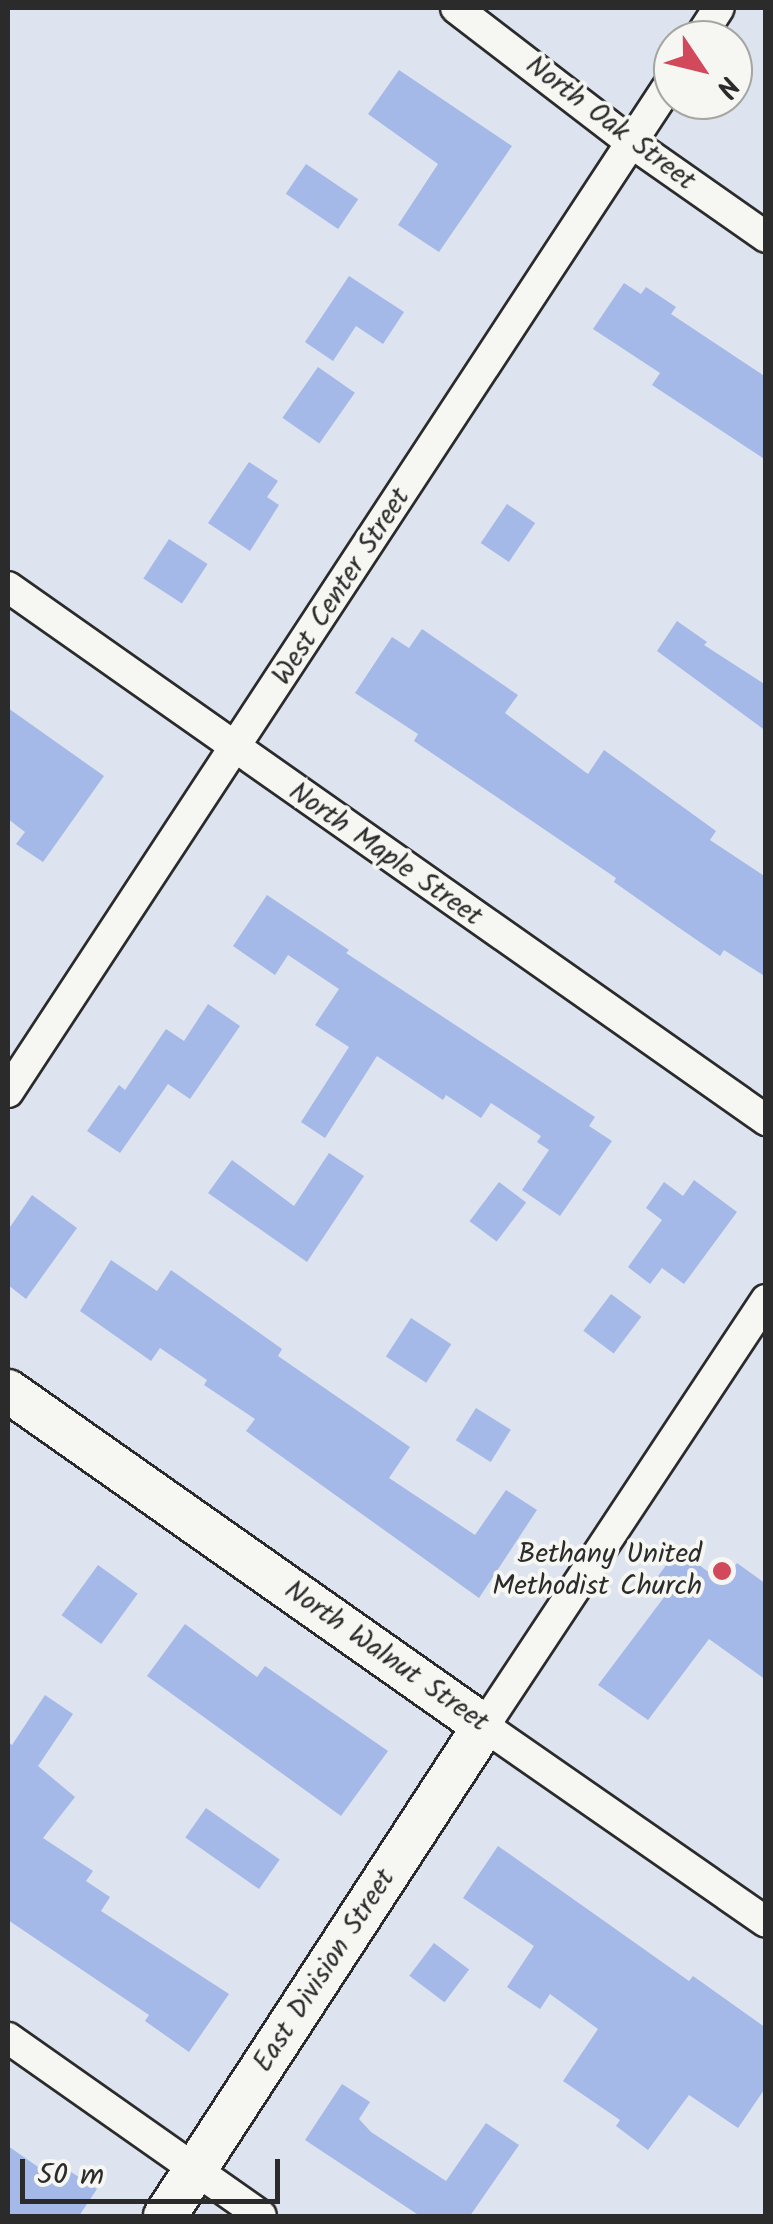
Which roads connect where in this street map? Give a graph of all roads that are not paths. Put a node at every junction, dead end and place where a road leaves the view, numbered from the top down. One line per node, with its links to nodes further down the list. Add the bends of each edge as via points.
1 (456, 8): 3 (street, North Oak Street)
2 (653, 110): 3 (street, West Center Street)
3 (632, 143): 4 (street, North Oak Street); 6 (street, West Center Street)
4 (766, 237)
5 (8, 587): 6 (street, North Maple Street)
6 (235, 750): 7 (street, West Center Street); 8 (street, North Maple Street)
7 (8, 1092)
8 (766, 1120)
9 (766, 1300): 11 (street)
10 (8, 1391): 11 (street, North Walnut Street)
11 (484, 1726): 12 (street, North Walnut Street); 14 (street, East Division Street)
12 (766, 1922)
13 (8, 2038): 14 (street)
14 (196, 2170): 15 (street, East Division Street); 16 (street)
15 (165, 2216)
16 (260, 2216)

